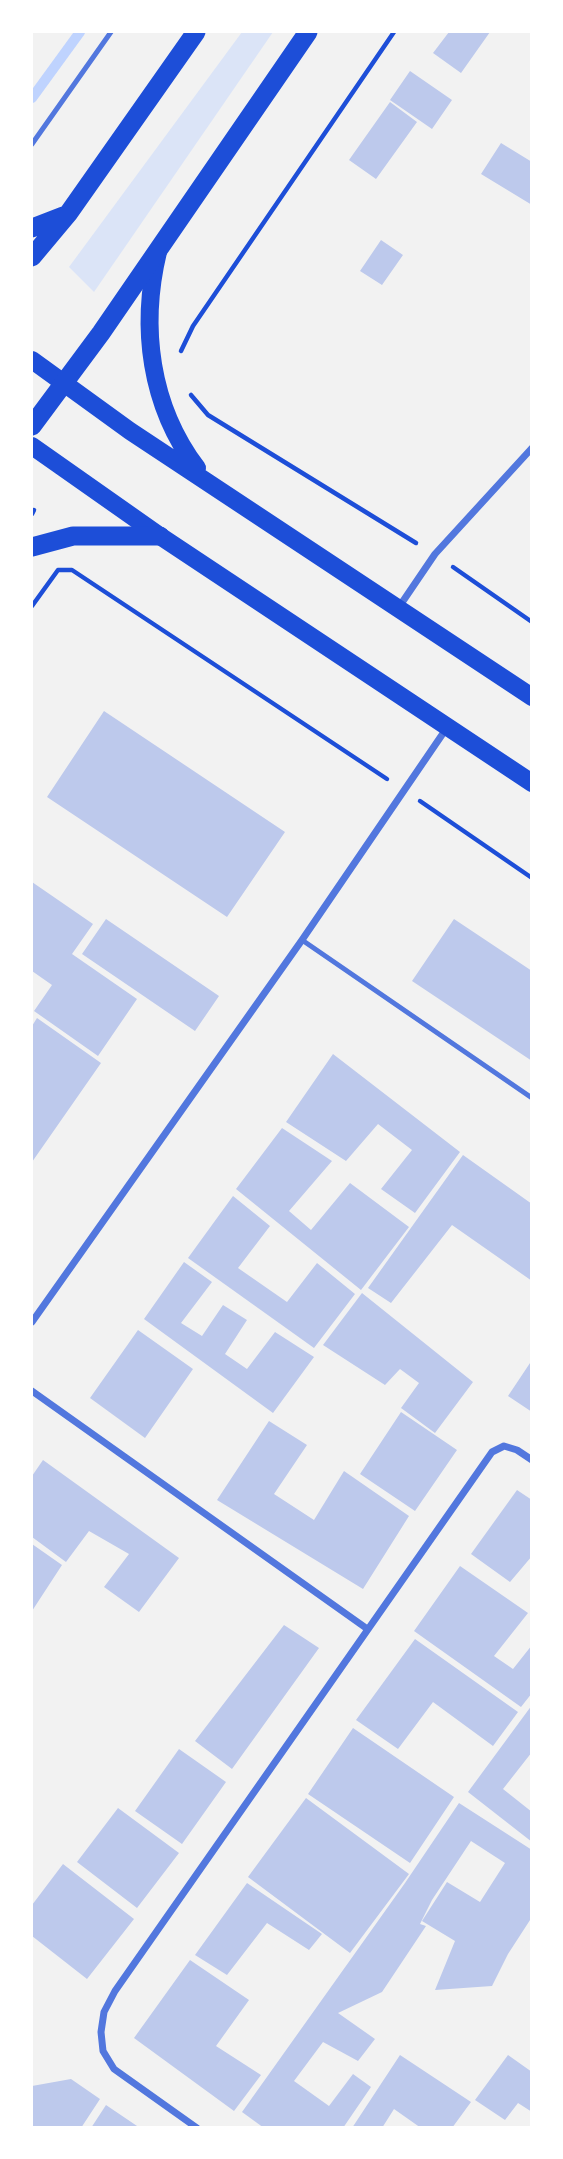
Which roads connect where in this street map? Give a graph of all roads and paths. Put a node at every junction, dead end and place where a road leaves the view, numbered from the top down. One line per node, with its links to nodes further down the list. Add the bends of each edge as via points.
1 (111, 32): 5 (lane)
2 (196, 32): 6 (highway)
3 (307, 32): 8 (highway)
4 (394, 32): 10 (path, via 193,326)
5 (32, 144)
6 (68, 214): 7 (highway); 9 (highway)
7 (32, 228)
8 (159, 247): 12 (highway); 17 (main road, via 149,306 159,395 169,425)
9 (32, 257)
10 (177, 359)
11 (32, 360): 12 (main road)
12 (63, 383): 14 (highway); 17 (main road)
13 (186, 383): 20 (path, via 208,415)
14 (32, 426)
15 (32, 446): 18 (main road)
16 (531, 448): 20 (street)
17 (205, 480): 22 (main road)
18 (160, 536): 19 (highway, via 74,536); 25 (main road)
19 (32, 547)
20 (435, 554): 22 (street); 23 (path)
21 (32, 606): 27 (path, via 58,570 72,570)
22 (398, 607): 24 (main road)
23 (531, 622)
24 (531, 697)
25 (448, 727): 26 (main road); 27 (street)
26 (531, 783)
27 (404, 790): 28 (path); 29 (street)
28 (531, 878)
29 (302, 940): 30 (lane); 31 (street)
30 (531, 1098)
31 (32, 1322)
32 (32, 1391): 34 (street)
33 (531, 1460): 34 (street, via 504,1446 492,1452)
34 (366, 1629): 35 (street, via 104,2012 103,2051 114,2069)
35 (197, 2127)

